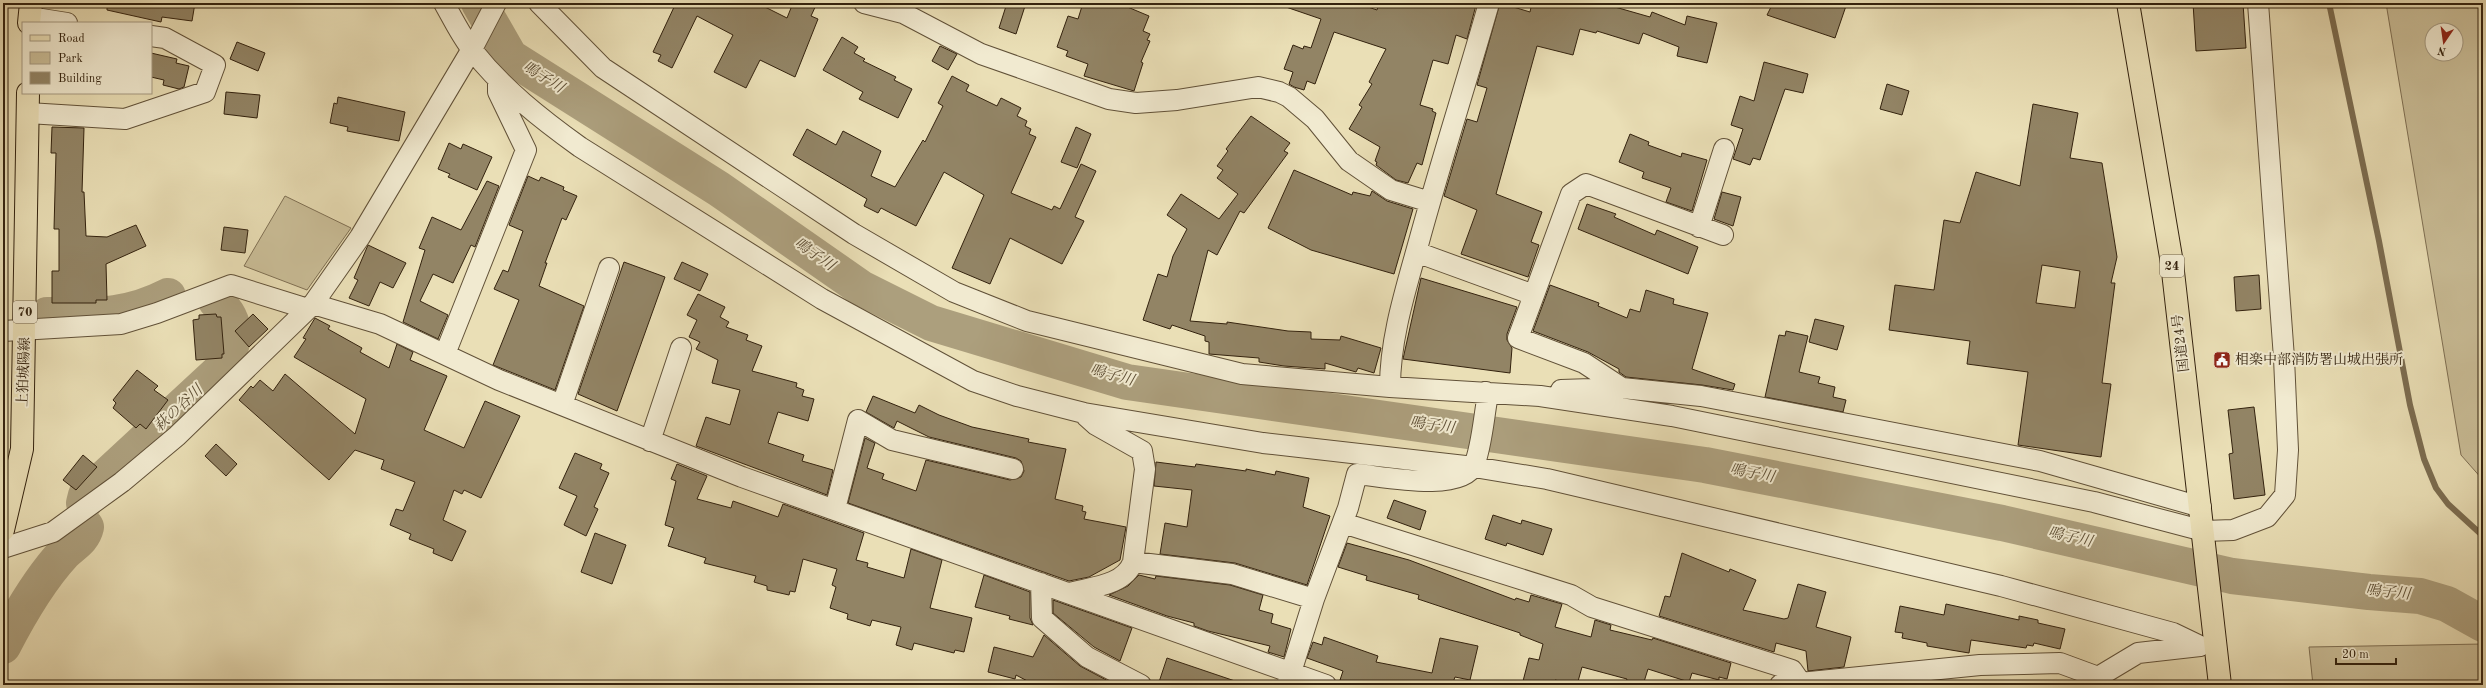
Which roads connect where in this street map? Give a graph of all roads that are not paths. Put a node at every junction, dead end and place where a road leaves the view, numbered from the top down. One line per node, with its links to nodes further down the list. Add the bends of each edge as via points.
1 (444, 3): 11 (street)
2 (496, 3): 11 (street)
3 (539, 3): 26 (street, via 604,68 854,234 954,292 1027,321 1242,374)
4 (864, 3): 15 (street, via 903,13 981,54 1110,99 1136,103 1178,100 1258,87 1279,92 1315,119 1348,161 1391,190)
5 (1488, 3): 15 (street)
6 (2128, 3): 35 (main road, 国道24号 / 24, via 2172,263)
7 (2258, 3): 39 (street, via 2284,358 2288,450 2285,495 2267,517 2233,530)
8 (29, 14): 9 (street)
9 (63, 22)
10 (152, 36): 13 (street, via 165,38 215,65 205,92 125,119)
11 (475, 44): 12 (street); 21 (street, via 360,237)
12 (498, 80): 25 (street, via 498,92 526,150); 31 (street, via 544,122 580,147 822,299 973,381)
13 (28, 103): 23 (main road, 上狛城陽線 / 70)
14 (1724, 149): 16 (street)
15 (1430, 202): 18 (street)
16 (1699, 226): 17 (street); 20 (street, via 1586,184 1571,194)
17 (1724, 235)
18 (1416, 252): 20 (street); 26 (street, via 1390,364)
19 (609, 268): 30 (street)
20 (1534, 295): 27 (street, via 1518,338 1584,363)
21 (310, 306): 23 (street, via 230,285 121,324); 25 (street, via 380,324); 40 (street, via 177,436 122,482 52,532)
22 (3, 331): 23 (street)
23 (25, 331): 38 (main road, 上狛城陽線 / 70, via 22,449)
24 (681, 348): 32 (street)
25 (445, 354): 30 (street)
26 (1390, 387): 28 (street)
27 (1622, 388): 29 (street, via 1557,391); 35 (street, via 1701,396 2040,461)
28 (1487, 396): 29 (street); 33 (street)
29 (1540, 396): 39 (street, via 1672,416 1887,458 2094,502)
30 (562, 405): 32 (street)
31 (1084, 414): 33 (street, via 1263,443); 41 (street, via 1096,425 1142,451 1145,468)
32 (650, 441): 36 (street, via 742,477)
33 (1475, 463): 37 (street, via 1464,475 1447,481 1357,474); 45 (street, via 1993,584)
34 (1013, 469): 36 (street, via 892,440 858,420)
35 (2201, 507): 39 (main road, 国道24号 / 24)
36 (835, 509): 42 (street)
37 (1343, 523): 44 (street); 48 (street, via 1571,595 1592,607 1792,670)
38 (3, 530)
39 (2204, 531): 45 (main road, 国道24号 / 24)
40 (3, 548)
41 (1133, 562): 43 (street, via 1129,571 1114,581); 44 (street, via 1232,574)
42 (1041, 583): 43 (street); 49 (street, via 1042,618 1087,657)
43 (1069, 593): 46 (street)
44 (1314, 598): 46 (street)
45 (2210, 642): 47 (street, via 2138,653); 52 (main road, 国道24号 / 24)
46 (1289, 679): 50 (street)
47 (2102, 681): 48 (street, via 2060,663 1980,665)
48 (1801, 683): 51 (street)
49 (1140, 685)
50 (1326, 685)
51 (1780, 685)
52 (2220, 685)

